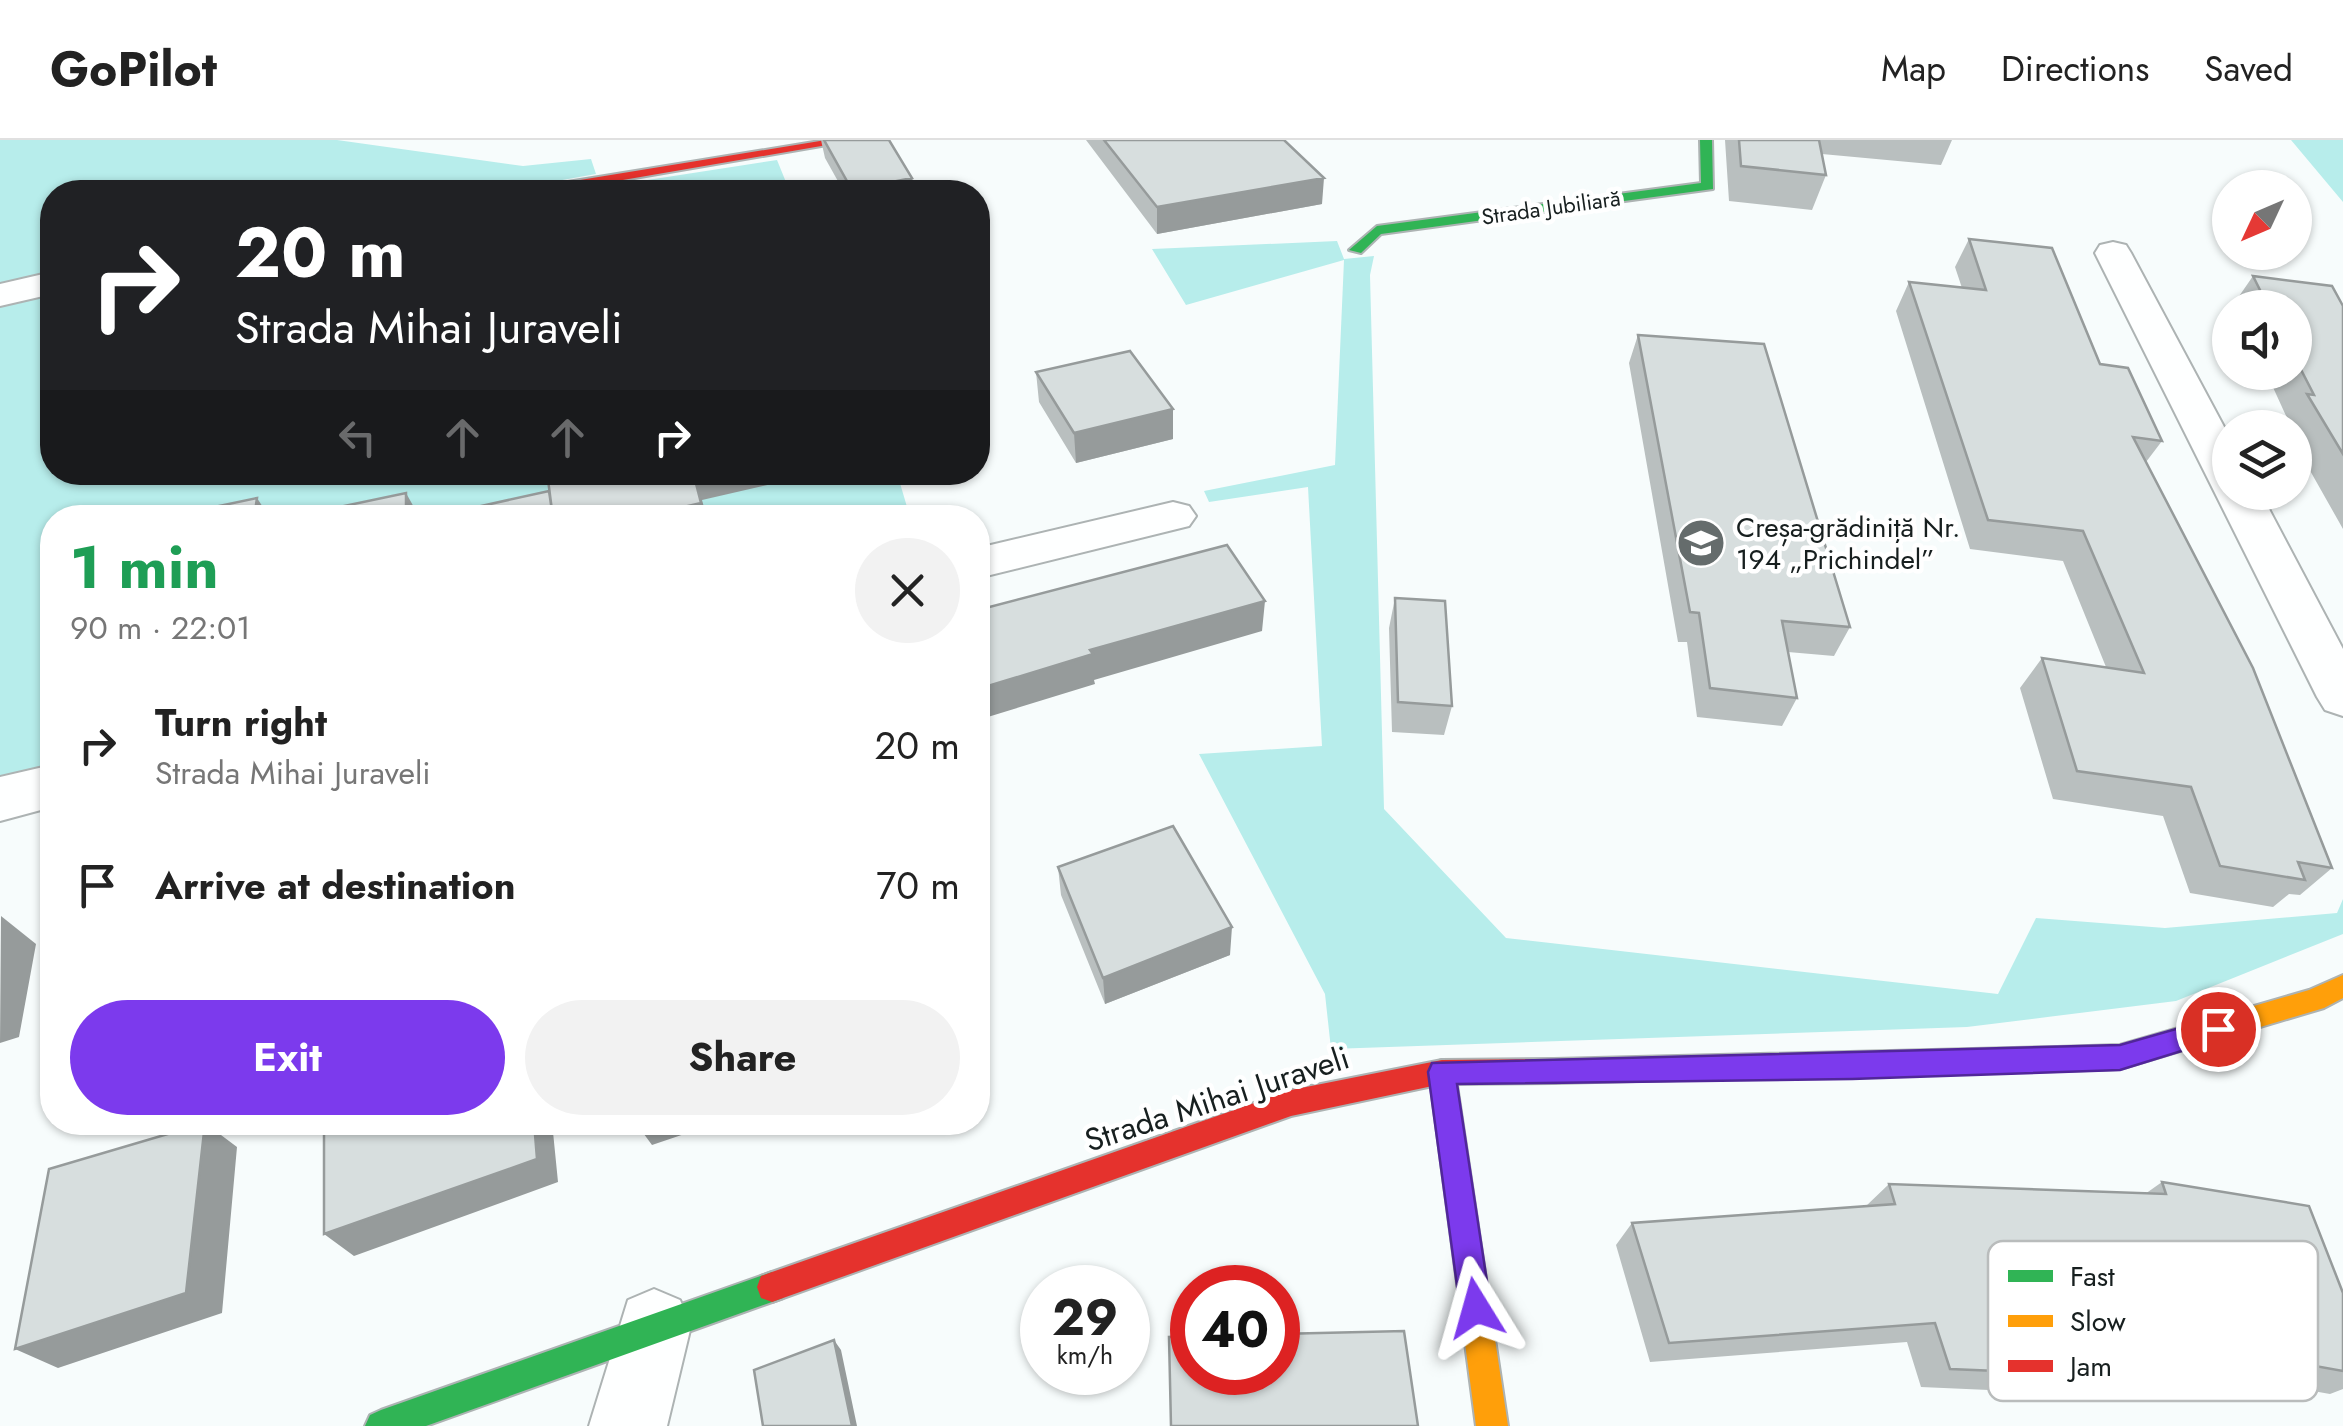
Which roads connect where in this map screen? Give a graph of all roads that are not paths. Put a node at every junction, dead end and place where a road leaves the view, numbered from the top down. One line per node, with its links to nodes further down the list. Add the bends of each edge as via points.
1 (850, 140): 3 (street)
2 (1706, 140): 4 (street, Strada Jubiliară, via 1708,186 1377,230)
3 (605, 180)
4 (1356, 250)
5 (2113, 252): 8 (street)
6 (40, 286): 7 (street)
7 (0, 296)
8 (2212, 444)
9 (2246, 510): 12 (street)
10 (1173, 516): 11 (street)
11 (990, 560)
12 (2343, 697)
13 (40, 789): 14 (street)
14 (0, 799)
15 (2343, 986): 16 (street, Strada Mihai Juraveli, via 2120,1058)
16 (1442, 1072): 17 (street, Strada Mihai Juraveli, via 1291,1103); 20 (street)
17 (654, 1326): 18 (street, Strada Mihai Juraveli); 19 (street)
18 (380, 1426)
19 (628, 1426)
20 (1492, 1426)

